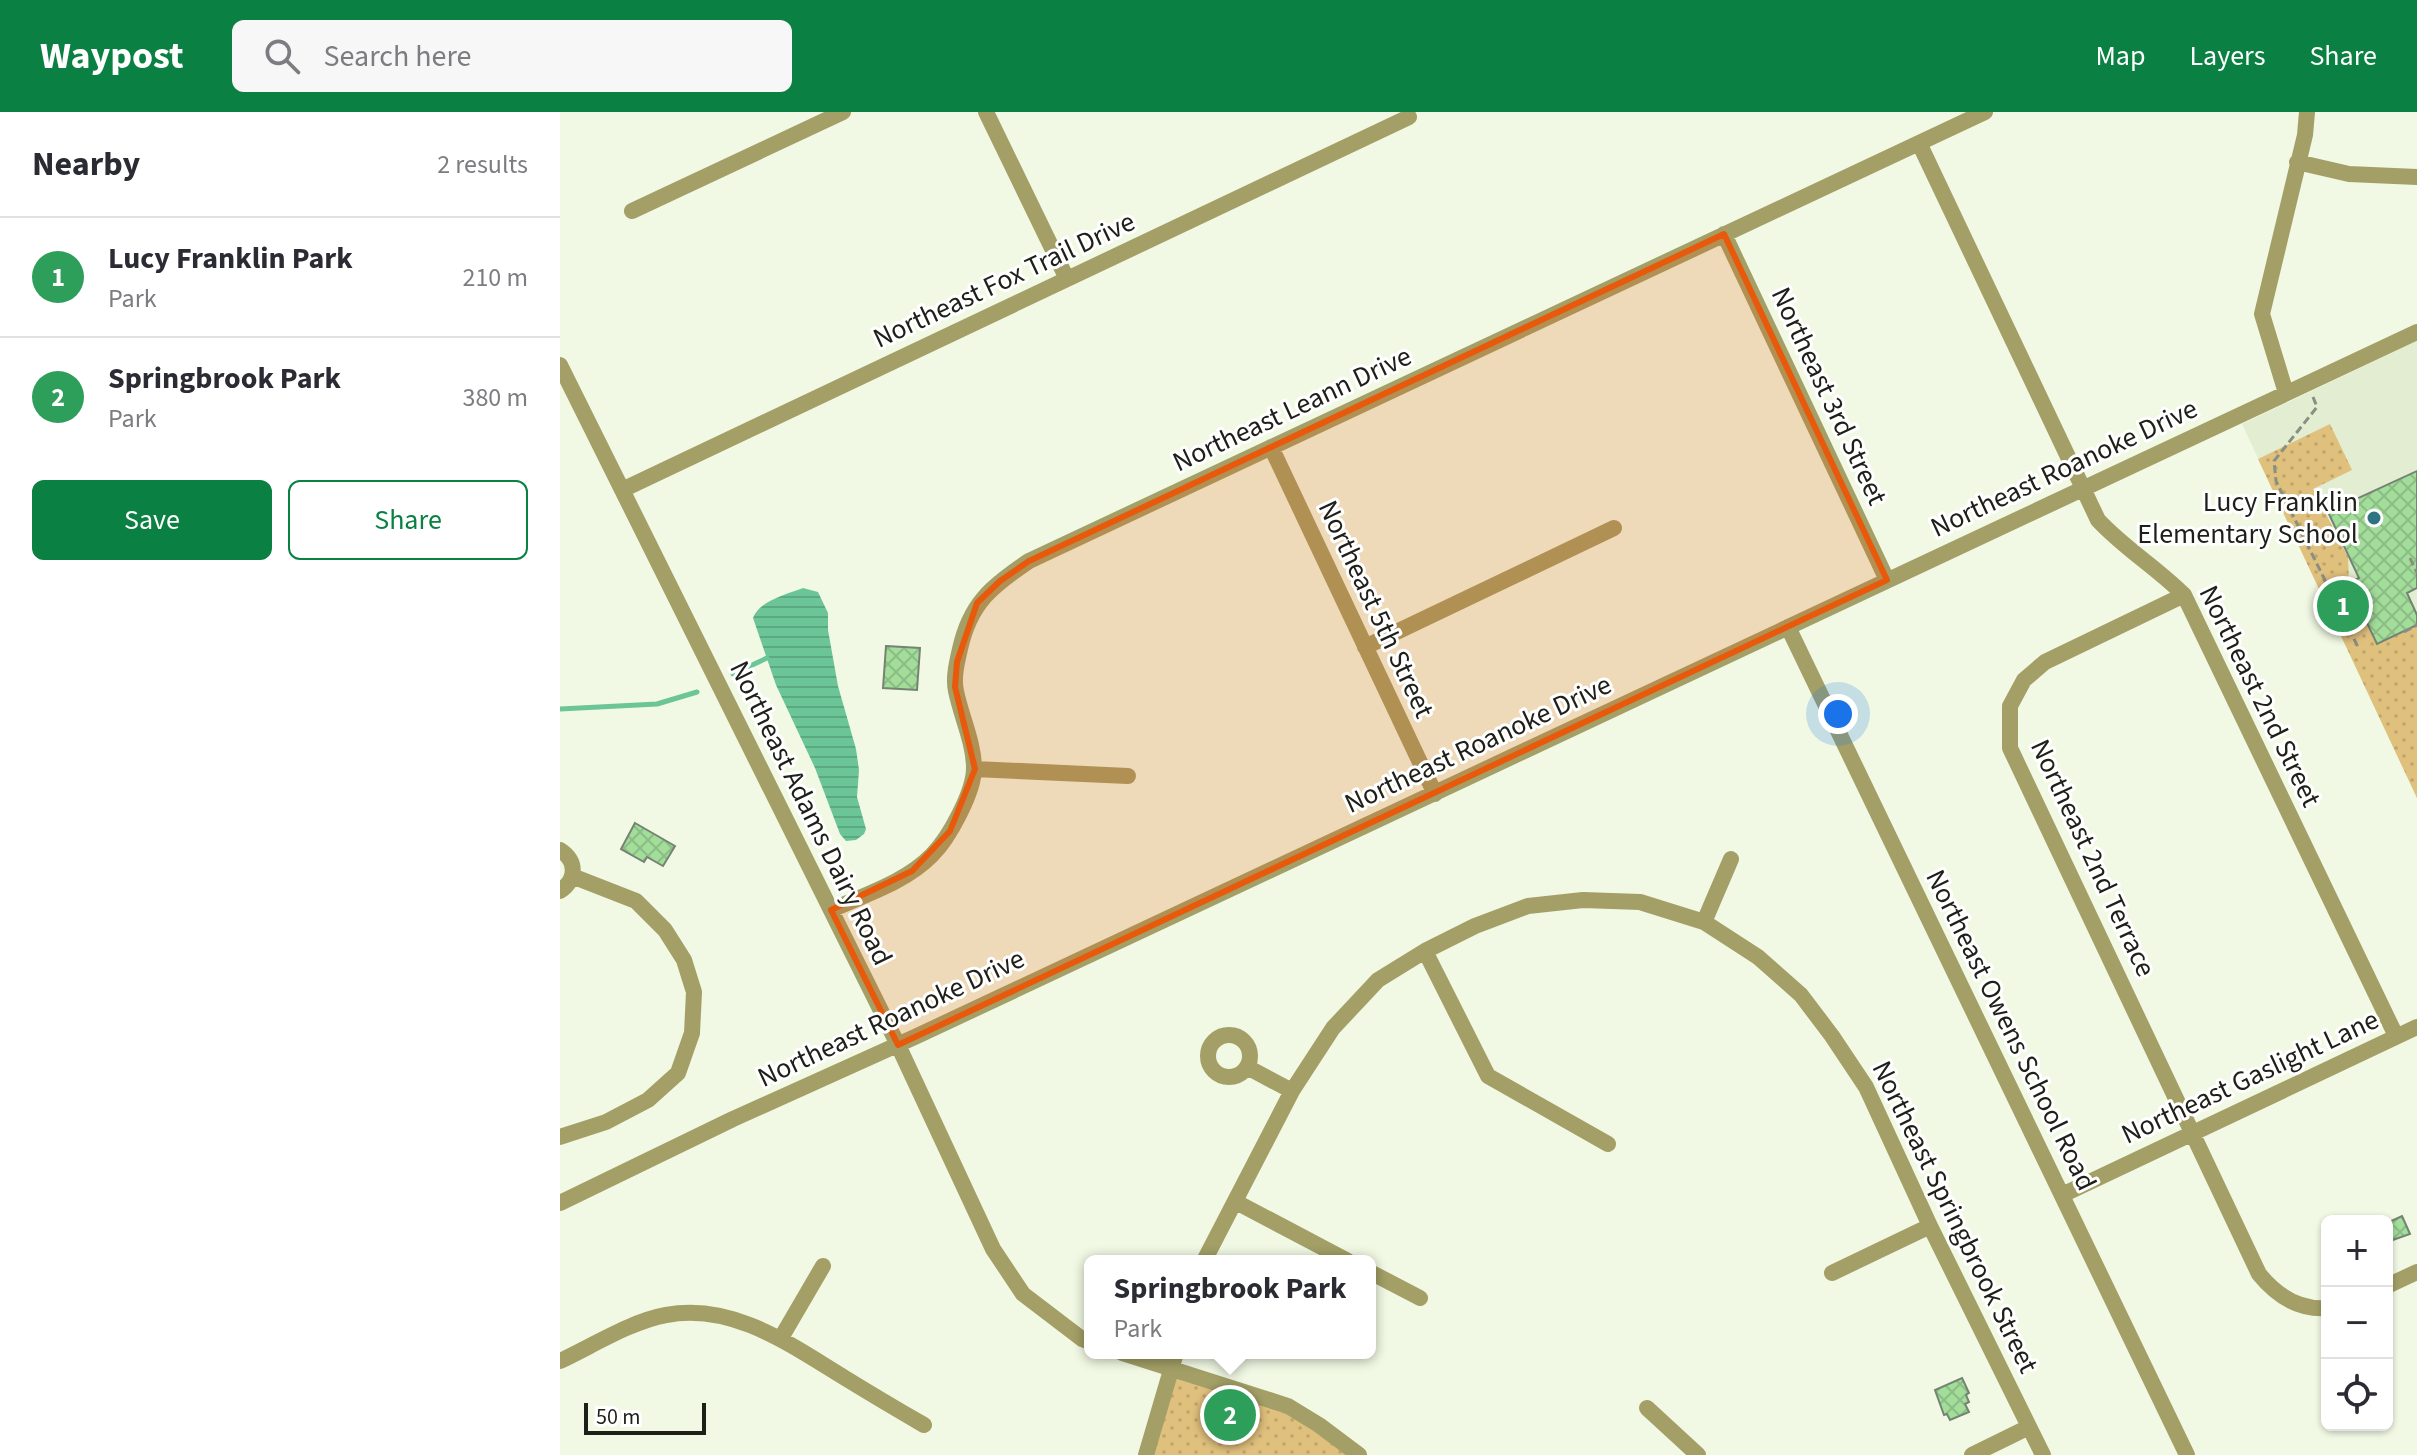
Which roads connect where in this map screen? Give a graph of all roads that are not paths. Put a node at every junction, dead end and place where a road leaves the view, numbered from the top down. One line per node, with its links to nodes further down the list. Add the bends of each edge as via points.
1 (843, 112): 9 (street)
2 (986, 112): 11 (street)
3 (1985, 112): 6 (street, Northeast Leann Drive)
4 (2307, 112): 7 (street)
5 (1409, 117): 11 (street, Northeast Fox Trail Drive)
6 (1920, 145): 10 (street, Northeast Leann Drive); 16 (street, Northeast 2nd Street)
7 (2297, 162): 8 (street, via 2349,174); 14 (street, via 2262,314)
8 (2417, 177)
9 (632, 211)
10 (1724, 234): 15 (street, Northeast Leann Drive); 19 (street, Northeast 3rd Street)
11 (1067, 279): 17 (street, Northeast Fox Trail Drive)
12 (2417, 332): 14 (street, Northeast Roanoke Drive)
13 (560, 365): 17 (street, Northeast Adams Dairy Road)
14 (2286, 393): 16 (street, Northeast Roanoke Drive)
15 (1271, 447): 22 (street, Northeast 5th Street); 23 (street, Northeast Leann Drive, via 1029,561 977,603 964,631 955,687)
16 (2083, 488): 19 (street, Northeast Roanoke Drive); 20 (street, Northeast 2nd Street, via 2098,520 2119,543)
17 (622, 490): 30 (street, Northeast Adams Dairy Road)
18 (1614, 528): 22 (street)
19 (1887, 580): 21 (street, Northeast Roanoke Drive)
20 (2184, 595): 34 (street, Northeast 2nd Street); 38 (street, Northeast 2nd Terrace, via 2045,662 2024,680 2010,706 2009,732 2010,748)
21 (1788, 627): 25 (street, Northeast Roanoke Drive); 41 (street, Northeast Owens School Road)
22 (1365, 647): 25 (street, Northeast 5th Street)
23 (975, 769): 24 (street); 30 (street, via 964,805 933,855 912,871)
24 (1128, 776)
25 (1435, 794): 35 (street, Northeast Roanoke Drive)
26 (560, 850): 28 (street, via 571,861)
27 (1731, 859): 31 (street)
28 (572, 876): 29 (street); 39 (street, via 636,901 665,930 684,960 694,992 692,1033 678,1073 648,1100 606,1122)
29 (560, 891)
30 (831, 910): 35 (street, Northeast Adams Dairy Road)
31 (1704, 922): 32 (street, Northeast Springbrook Street, via 1640,902 1583,900 1528,906); 44 (street, Northeast Springbrook Street, via 1758,957 1801,995 1832,1036 1866,1087)
32 (1425, 951): 37 (street, Northeast Springbrook Street, via 1378,980 1333,1028); 40 (street, via 1488,1076)
33 (2417, 1027): 34 (street, Northeast Gaslight Lane)
34 (2396, 1036): 38 (street, Northeast Gaslight Lane)
35 (898, 1045): 43 (street, Northeast Roanoke Drive); 55 (street, Northeast Adams Dairy Road, via 993,1249 1023,1294)
36 (1247, 1067): 37 (street)
37 (1292, 1091): 42 (street, Northeast Springbrook Street)
38 (2193, 1132): 41 (street, Northeast Gaslight Lane); 53 (street, Northeast 2nd Terrace, via 2259,1274 2283,1298)
39 (560, 1137)
40 (1608, 1144)
41 (2062, 1195): 68 (street, Northeast Owens School Road)
42 (1236, 1202): 45 (street, Northeast Springbrook Street); 46 (street)
43 (560, 1203)
44 (1930, 1226): 49 (street); 62 (street, Northeast Springbrook Street)
45 (1207, 1255)
46 (1337, 1255)
47 (823, 1266): 54 (street)
48 (2417, 1272): 51 (street)
49 (1832, 1273)
50 (1376, 1275): 52 (street)
51 (2393, 1283)
52 (1420, 1298)
53 (2321, 1307)
54 (781, 1338): 58 (street, via 730,1318 666,1315); 61 (street)
55 (1084, 1340)
56 (1139, 1359): 59 (street)
57 (1174, 1359): 59 (street)
58 (560, 1361)
59 (1171, 1370): 63 (street); 64 (street, via 1288,1406)
60 (1647, 1408): 65 (street)
61 (924, 1425)
62 (2029, 1427): 66 (street); 67 (street, Northeast Springbrook Street)
63 (1146, 1455)
64 (1359, 1455)
65 (1698, 1455)
66 (1972, 1455)
67 (2043, 1455)
68 (2187, 1455)

